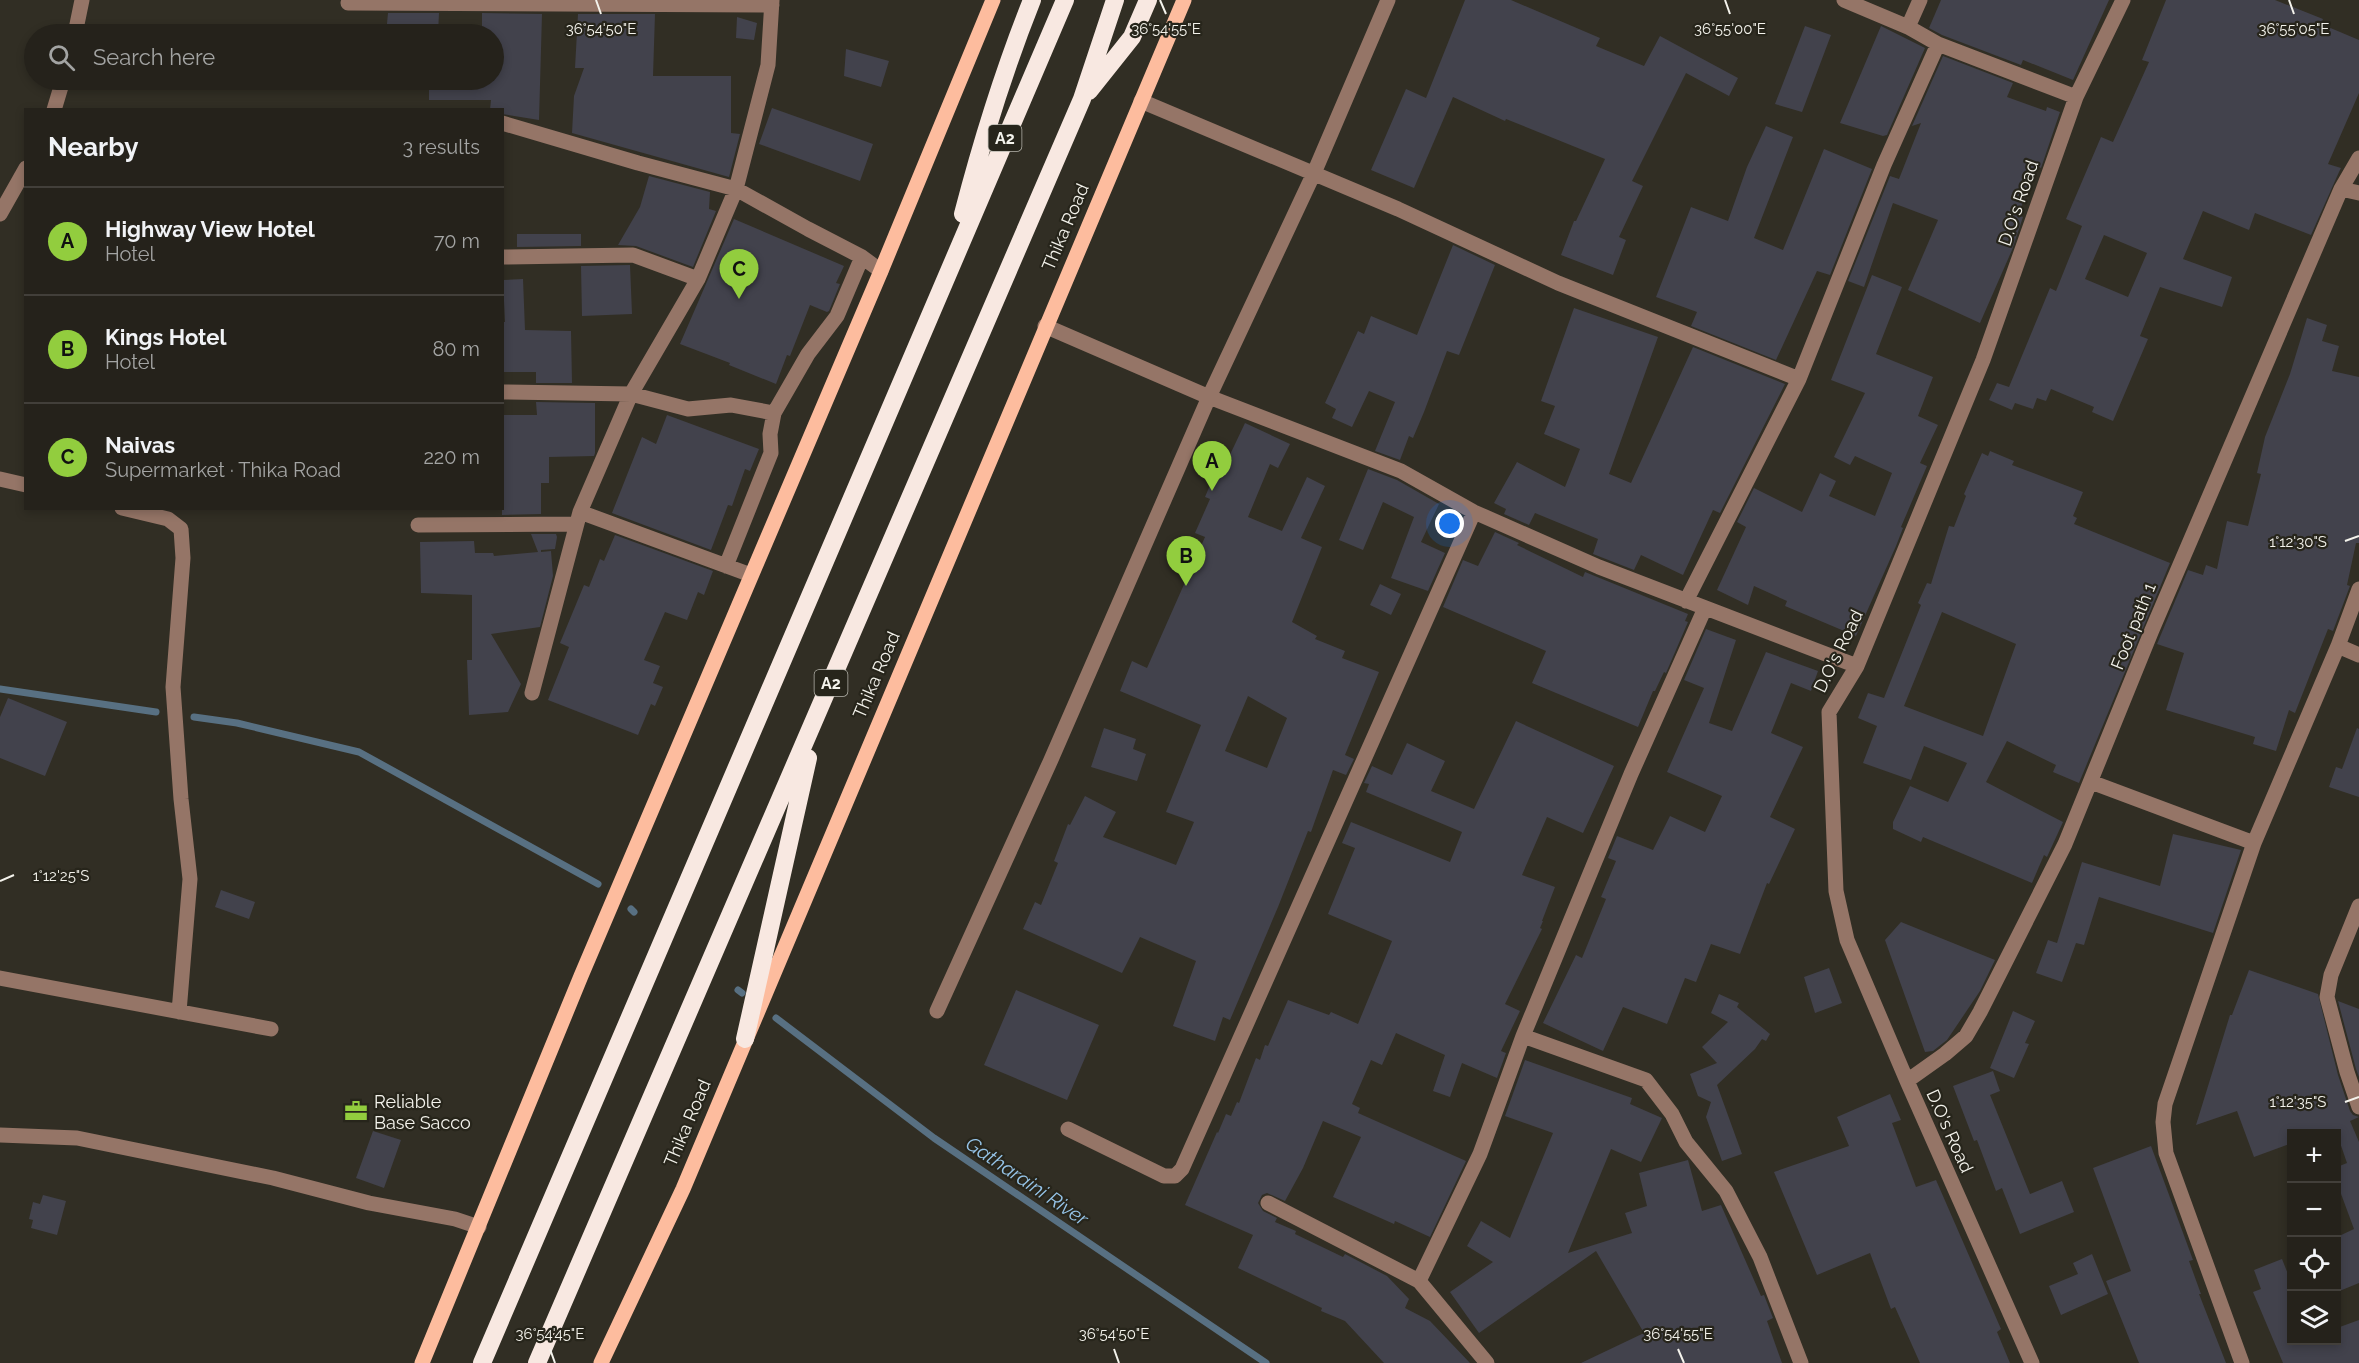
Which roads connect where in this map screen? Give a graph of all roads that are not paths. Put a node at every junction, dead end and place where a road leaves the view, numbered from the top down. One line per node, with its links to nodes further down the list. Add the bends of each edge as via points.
1 (82, 0): 14 (street)
2 (993, 0): 32 (main road)
3 (1032, 0): 33 (highway, via 986,127)
4 (1065, 0): 33 (highway, A2)
5 (1115, 0): 19 (highway, Thika Road / A2)
6 (1148, 0): 19 (highway, via 1132,37)
7 (1184, 0): 20 (main road, Thika Road)
8 (1388, 0): 25 (street)
9 (1844, 0): 15 (street)
10 (1920, 0): 15 (street)
11 (2123, 0): 18 (street, D.O's Road)
12 (772, 2): 13 (street); 26 (street, via 768,65)
13 (348, 3)
14 (77, 24)
15 (1908, 27): 16 (street)
16 (1938, 44): 18 (street); 36 (street, via 1884,165)
17 (60, 90): 21 (street)
18 (2076, 97): 54 (street, D.O's Road, via 1983,360)
19 (1082, 99): 56 (highway, Thika Road / A2)
20 (1141, 101): 25 (street); 35 (main road, Thika Road)
21 (55, 108)
22 (504, 124): 26 (street)
23 (2359, 158): 27 (street, Foot path 1)
24 (24, 172): 29 (street)
25 (1314, 173): 36 (street, via 1558,283); 39 (street)
26 (736, 189): 31 (street); 34 (street)
27 (2341, 189): 28 (street); 57 (street, Foot path 1, via 2156,619)
28 (2359, 193)
29 (0, 214)
30 (504, 257): 34 (street, via 633,255)
31 (862, 257): 32 (street); 40 (street, via 837,316 808,354)
32 (881, 271): 48 (main road)
33 (946, 277): 74 (highway, A2)
34 (698, 279): 38 (street)
35 (1045, 326): 39 (street); 65 (main road, Thika Road)
36 (1799, 379): 50 (street)
37 (504, 392): 38 (street)
38 (631, 394): 40 (street, via 688,409 731,405); 45 (street)
39 (1209, 397): 44 (street, via 1401,471); 61 (street)
40 (774, 412): 47 (street, via 771,453)
41 (0, 479): 42 (street)
42 (24, 485)
43 (130, 510): 62 (street, via 168,519 181,529 183,558 173,687 190,879)
44 (1474, 512): 50 (street); 68 (street, via 1182,1168 1175,1176 1164,1176)
45 (578, 518): 46 (street); 47 (street); 55 (street)
46 (418, 525)
47 (726, 566): 48 (street)
48 (751, 575): 71 (main road)
49 (2359, 589): 52 (street)
50 (1686, 601): 51 (street)
51 (1705, 608): 54 (street); 64 (street, via 1645,741)
52 (2338, 646): 53 (street); 58 (street)
53 (2359, 655)
54 (1857, 666): 66 (street, D.O's Road, via 1829,712 1836,891 1847,940)
55 (532, 693)
56 (818, 715): 65 (highway); 75 (highway, Thika Road / A2)
57 (2091, 782): 58 (street); 66 (street, Foot path 1, via 2065,844 1966,1036)
58 (2254, 843): 80 (street, via 2165,1104 2163,1122 2170,1168)
59 (2359, 906): 67 (street, via 2331,975 2327,997)
60 (0, 978): 62 (street)
61 (937, 1011)
62 (178, 1012): 63 (street)
63 (271, 1029)
64 (1523, 1036): 72 (street, via 1480,1155); 78 (street, via 1646,1080 1652,1087 1672,1114 1686,1143 1726,1191 1760,1257)
65 (745, 1039): 76 (main road, Thika Road, via 682,1189)
66 (1907, 1081): 79 (street, D.O's Road)
67 (2359, 1107)
68 (1068, 1130)
69 (0, 1135): 71 (street, via 77,1138 273,1178)
70 (1268, 1203): 72 (street)
71 (479, 1227): 73 (main road)
72 (1419, 1281): 77 (street)
73 (422, 1363)
74 (482, 1363)
75 (537, 1363)
76 (601, 1363)
77 (1487, 1363)
78 (1801, 1363)
79 (2032, 1363)
80 (2242, 1363)

